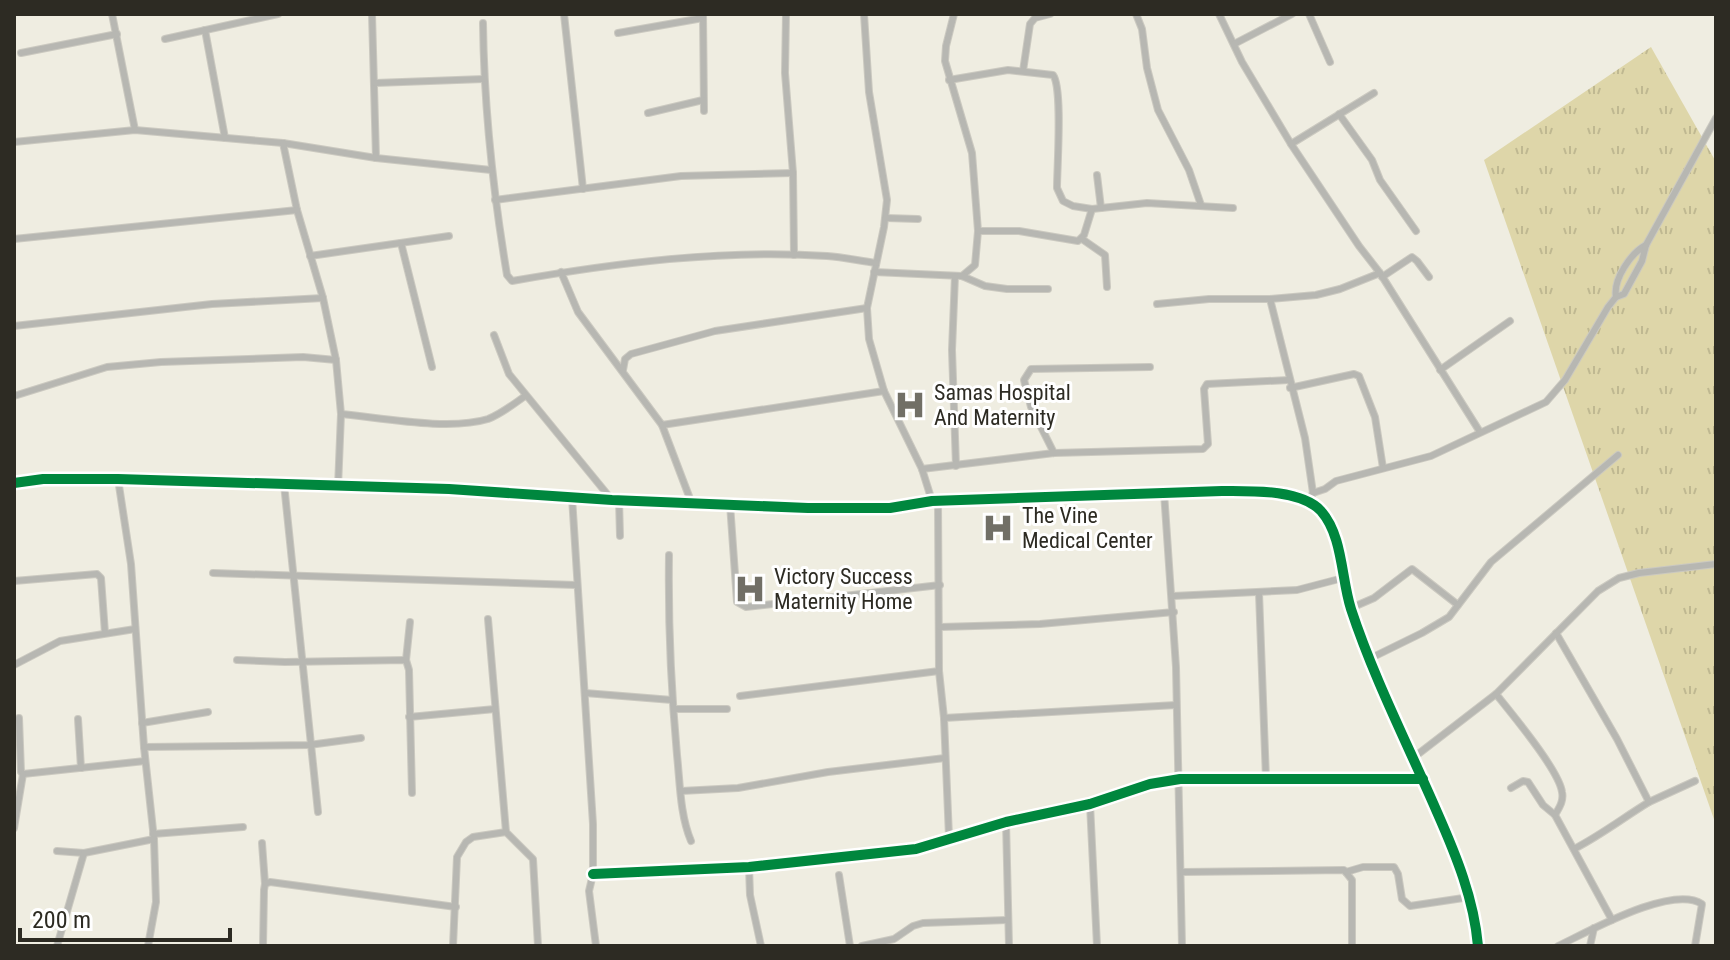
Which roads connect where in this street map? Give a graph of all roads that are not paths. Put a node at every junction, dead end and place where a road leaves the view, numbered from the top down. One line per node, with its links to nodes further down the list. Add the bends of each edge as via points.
1 (112, 14): 17 (street)
2 (278, 14): 15 (street)
3 (372, 14): 25 (street)
4 (564, 14): 41 (street)
5 (786, 14): 39 (street)
6 (864, 14): 48 (street, via 869,92 887,187)
7 (954, 14): 24 (street, via 946,46)
8 (1050, 14): 22 (street, via 1030,24)
9 (1136, 14): 43 (street, via 1158,110)
10 (1219, 14): 19 (street)
11 (1292, 14): 19 (street)
12 (1309, 14): 21 (street)
13 (703, 16): 16 (street); 27 (street)
14 (483, 23): 23 (street)
15 (205, 30): 18 (street); 33 (street)
16 (618, 33)
17 (117, 34): 20 (street); 32 (street)
18 (165, 39)
19 (1234, 44): 36 (street)
20 (21, 53)
21 (1330, 62)
22 (1023, 71): 24 (street); 46 (street, via 1057,79 1059,196 1073,206)
23 (484, 79): 25 (street); 38 (street)
24 (949, 80): 50 (street, via 972,153)
25 (375, 83): 37 (street)
26 (1374, 93): 30 (street)
27 (703, 100): 28 (street); 29 (street)
28 (704, 111)
29 (648, 113)
30 (1339, 114): 36 (street); 51 (street)
31 (1716, 118): 56 (street)
32 (135, 130): 33 (street); 34 (street)
33 (225, 138): 35 (street)
34 (14, 142)
35 (283, 143): 37 (street); 47 (street)
36 (1291, 144): 62 (street)
37 (376, 158): 38 (street)
38 (491, 170): 42 (street)
39 (793, 173): 41 (street, via 681,176); 57 (street)
40 (1097, 175): 44 (street)
41 (583, 189): 42 (street)
42 (495, 200): 60 (street, via 509,278)
43 (1201, 205): 44 (street); 45 (street)
44 (1101, 208): 46 (street)
45 (1233, 208)
46 (1092, 209): 54 (street)
47 (297, 210): 53 (street); 58 (street)
48 (886, 218): 49 (street); 59 (street)
49 (918, 219)
50 (978, 231): 54 (street); 63 (street, via 975,265)
51 (1416, 231)
52 (449, 236): 55 (street)
53 (14, 239)
54 (1082, 239): 65 (street, via 1105,255)
55 (401, 243): 58 (street); 76 (street)
56 (1646, 245): 67 (street, via 1624,294); 67 (street, via 1633,255 1615,287)
57 (794, 255): 59 (street); 60 (street, via 702,257)
58 (310, 256): 68 (street)
59 (876, 263): 61 (street)
60 (561, 272): 79 (street, via 578,312)
61 (874, 272): 63 (street); 71 (street)
62 (1381, 275): 64 (street, via 1412,257); 69 (street, via 1333,291); 78 (street)
63 (959, 276): 66 (street, via 996,288); 89 (street, via 952,350)
64 (1429, 277)
65 (1107, 287)
66 (1048, 289)
67 (1616, 297): 86 (street, via 1551,398)
68 (323, 298): 73 (street, via 212,304); 75 (street)
69 (1270, 299): 70 (street); 80 (street)
70 (1157, 304)
71 (867, 308): 79 (street, via 687,337 631,354); 81 (street, via 870,348)
72 (1510, 321): 78 (street)
73 (14, 326)
74 (494, 335): 83 (street, via 509,374)
75 (336, 360): 82 (street, via 303,357 107,367); 84 (street)
76 (432, 367)
77 (1150, 367): 87 (street, via 1031,369 1024,380 1026,393)
78 (1440, 370): 86 (street)
79 (624, 373): 85 (street)
80 (1289, 384): 87 (street, via 1246,380 1205,385 1208,444 1203,449); 90 (street, via 1359,376 1375,417); 97 (street)
81 (884, 391): 85 (street); 91 (street)
82 (14, 396)
83 (525, 396): 84 (street, via 492,418 472,423); 99 (street)
84 (341, 414): 95 (street)
85 (662, 425): 102 (street)
86 (1480, 432): 90 (street, via 1431,456)
87 (1054, 453): 89 (street)
88 (1618, 455): 115 (street, via 1491,562)
89 (956, 466): 91 (street)
90 (1383, 468): 97 (street)
91 (922, 469): 100 (street)
92 (118, 479): 93 (street); 94 (street); 121 (street)
93 (14, 483)
94 (284, 484): 95 (street); 108 (street)
95 (338, 487): 98 (street)
96 (1164, 492): 100 (street); 101 (street, via 1259,491); 114 (street)
97 (1313, 493): 101 (street)
98 (572, 497): 99 (street); 111 (street)
99 (616, 500): 102 (street); 104 (street)
100 (935, 501): 103 (street, via 890,508); 112 (street)
101 (1308, 501): 109 (street, via 1334,533)
102 (692, 504): 103 (street)
103 (730, 504): 112 (street, via 737,602 746,607)
104 (620, 536)
105 (669, 555): 133 (street)
106 (1716, 564): 123 (street, via 1619,578 1598,591)
107 (213, 573): 108 (street)
108 (292, 574): 111 (street); 127 (street)
109 (1343, 578): 113 (street); 116 (street)
110 (14, 581): 122 (street, via 97,574)
111 (576, 585): 130 (street)
112 (940, 585): 120 (street)
113 (1259, 593): 114 (street); 153 (street)
114 (1173, 596): 117 (street)
115 (1458, 605): 116 (street, via 1412,569); 124 (street, via 1449,617)
116 (1351, 608): 124 (street)
117 (1174, 612): 120 (street); 134 (street)
118 (488, 619): 135 (street)
119 (410, 622): 126 (street)
120 (940, 627): 129 (street)
121 (135, 629): 122 (street); 143 (street)
122 (105, 633): 128 (street, via 60,641)
123 (1556, 633): 131 (street); 159 (street)
124 (1369, 659): 148 (street)
125 (237, 660): 127 (street)
126 (406, 660): 127 (street); 139 (street)
127 (301, 661): 145 (street)
128 (14, 665)
129 (939, 671): 132 (street); 141 (street)
130 (585, 693): 133 (street); 177 (street)
131 (1496, 694): 148 (street); 162 (street, via 1562,788)
132 (740, 696)
133 (672, 700): 136 (street)
134 (1176, 705): 141 (street); 152 (street)
135 (495, 709): 139 (street); 166 (street)
136 (674, 709): 137 (street); 157 (street)
137 (727, 709)
138 (208, 712): 143 (street)
139 (409, 717): 158 (street)
140 (19, 718): 151 (street)
141 (944, 718): 147 (street)
142 (78, 719): 150 (street)
143 (142, 723): 146 (street)
144 (361, 738): 145 (street)
145 (309, 745): 146 (street); 161 (street)
146 (144, 747): 149 (street)
147 (945, 758): 157 (street, via 738,788); 168 (street)
148 (1413, 758): 154 (street)
149 (145, 761): 150 (street); 167 (street)
150 (81, 768): 151 (street)
151 (23, 774): 165 (street)
152 (1180, 779): 153 (street); 160 (street); 175 (street)
153 (1266, 779): 154 (street)
154 (1423, 779): 180 (street)
155 (1695, 781): 159 (street)
156 (1511, 788): 162 (street, via 1528,782)
157 (681, 791): 169 (street)
158 (412, 793)
159 (1649, 802): 171 (street)
160 (1090, 804): 163 (street); 195 (street)
161 (318, 812)
162 (1555, 815): 171 (street)
163 (1006, 822): 168 (street); 182 (street)
164 (243, 827): 167 (street)
165 (14, 828)
166 (506, 832): 181 (street, via 483,833 466,842 457,857); 189 (street, via 533,859)
167 (154, 836): 173 (street); 186 (street, via 156,902)
168 (949, 837): 174 (street, via 916,849)
169 (691, 841)
170 (262, 843): 179 (street)
171 (1574, 849): 183 (street)
172 (57, 851): 173 (street)
173 (84, 853): 185 (street)
174 (749, 867): 177 (street); 191 (street)
175 (1183, 872): 176 (street); 196 (street)
176 (1346, 872): 180 (street, via 1394,867 1402,899 1410,906); 197 (street, via 1352,880)
177 (593, 874): 190 (street, via 589,891)
178 (839, 875): 192 (street)
179 (265, 884): 181 (street); 187 (street)
180 (1470, 897): 198 (street)
181 (456, 907): 188 (street)
182 (1007, 920): 193 (street, via 923,923 894,939); 194 (street)
183 (1612, 920): 184 (street); 201 (street, via 1655,903 1697,901 1702,904)
184 (1594, 928): 199 (street); 200 (street)
185 (57, 946)
186 (148, 946)
187 (263, 946)
188 (453, 946)
189 (538, 946)
190 (596, 946)
191 (761, 946)
192 (850, 946)
193 (862, 946)
194 (1009, 946)
195 (1097, 946)
196 (1182, 946)
197 (1352, 946)
198 (1478, 946)
199 (1558, 946)
200 (1590, 946)
201 (1695, 946)

